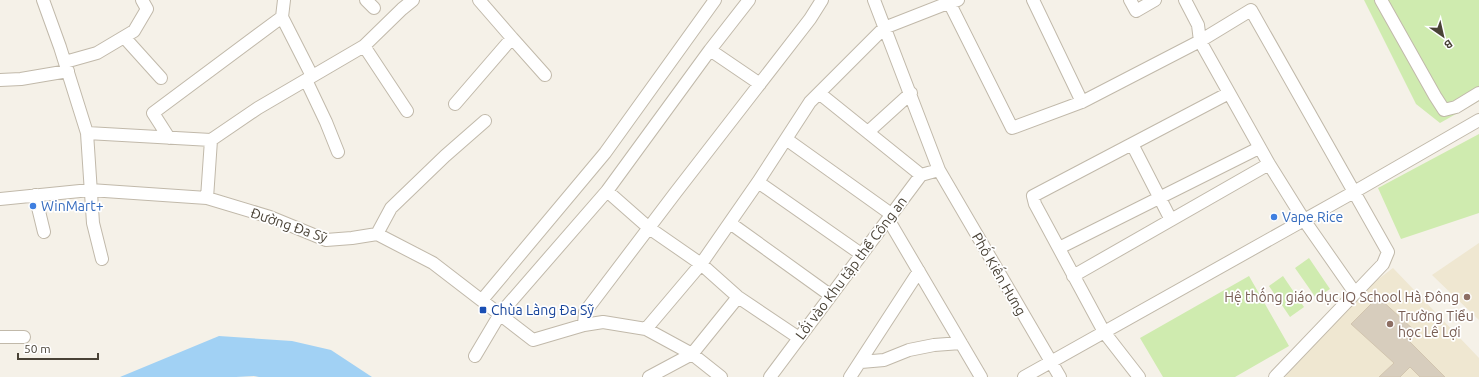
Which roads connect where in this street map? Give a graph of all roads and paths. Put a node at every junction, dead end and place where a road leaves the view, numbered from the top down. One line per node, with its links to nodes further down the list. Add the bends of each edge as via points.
1 (43, 0): 25 (street)
2 (142, 0): 20 (street, via 147,9 134,31)
3 (284, 0): 18 (street)
4 (366, 0): 17 (street)
5 (413, 0): 23 (street)
6 (479, 0): 21 (street)
7 (715, 0): 75 (street, via 605,154)
8 (749, 0): 24 (street)
9 (822, 0): 30 (street)
10 (874, 0): 19 (street, Phố Kiến Hưng)
11 (1033, 0): 35 (street)
12 (1130, 0): 13 (street, via 1136,11)
13 (1155, 0)
14 (1186, 0): 22 (street, via 1198,25)
15 (1381, 0): 34 (street, via 1444,110 1456,107)
16 (951, 1): 19 (street); 35 (street, via 1012,128)
17 (374, 8)
18 (282, 18): 28 (street); 42 (street, via 153,113)
19 (884, 28): 31 (street, Phố Kiến Hưng); 32 (street)
20 (124, 37): 25 (street); 27 (street)
21 (512, 38): 26 (street); 36 (street)
22 (1200, 41): 33 (street); 35 (street); 54 (street, via 1251,10)
23 (364, 46): 28 (street); 37 (street)
24 (710, 50): 30 (street); 53 (street)
25 (66, 67): 29 (street, via 21,79); 41 (street)
26 (546, 75)
27 (161, 78)
28 (309, 78): 44 (street); 47 (street)
29 (0, 80)
30 (760, 84): 63 (street)
31 (911, 92): 40 (street); 49 (street, Phố Kiến Hưng)
32 (819, 93): 40 (street); 43 (street, via 810,102)
33 (1230, 93): 45 (street); 46 (street)
34 (1479, 93)
35 (1082, 102)
36 (456, 104)
37 (407, 112)
38 (1479, 120): 54 (street)
39 (484, 121): 65 (street, via 392,208)
40 (868, 132): 50 (street)
41 (86, 133): 42 (street); 52 (street)
42 (169, 138): 44 (street)
43 (786, 139): 51 (street); 59 (street)
44 (211, 140): 56 (street)
45 (1132, 144): 57 (street); 66 (street, via 1033,196)
46 (1259, 148): 48 (street); 57 (street)
47 (338, 152)
48 (1269, 164): 60 (street); 61 (street)
49 (939, 170): 50 (street); 87 (street, Phố Kiến Hưng)
50 (921, 175): 59 (street, Lối vào Khu tập thể Công an)
51 (758, 182): 62 (street); 67 (street)
52 (90, 190): 55 (street, Đường Đa Sỹ); 56 (street, Đường Đa Sỹ); 68 (street, via 93,223)
53 (607, 191): 63 (street); 76 (street)
54 (1354, 192): 61 (street); 72 (street, via 1388,252 1382,264)
55 (35, 196): 58 (street, Đường Đa Sỹ); 64 (street)
56 (207, 198): 65 (street, Đường Đa Sỹ, via 270,217 326,240)
57 (1159, 198): 60 (street); 66 (street)
58 (0, 199)
59 (889, 216): 67 (street, Lối vào Khu tập thể Công an); 70 (street)
60 (1171, 220): 71 (street)
61 (1304, 220): 72 (street); 79 (street)
62 (730, 222): 69 (street); 73 (street)
63 (649, 228): 69 (street); 77 (street, via 585,312)
64 (44, 232)
65 (377, 234): 75 (street, via 433,263)
66 (1059, 248): 71 (street)
67 (861, 254): 73 (street, Lối vào Khu tập thể Công an)
68 (102, 259)
69 (701, 264): 74 (street); 78 (street)
70 (919, 271): 83 (street); 86 (street)
71 (1073, 276): 79 (street)
72 (1354, 293): 96 (street, via 1298,358)
73 (830, 295): 82 (street, Lối vào Khu tập thể Công an)
74 (738, 297): 82 (street); 84 (street)
75 (482, 300): 76 (street)
76 (500, 314): 77 (street, via 533,340); 85 (street)
77 (584, 325): 78 (street, via 603,322)
78 (646, 329): 84 (street)
79 (1104, 332): 87 (street); 95 (street)
80 (0, 337): 81 (street)
81 (24, 337)
82 (798, 338): 90 (street, Lối vào Khu tập thể Công an)
83 (961, 343): 86 (street, via 934,345 909,350 884,360); 92 (street)
84 (692, 354): 88 (street); 89 (street)
85 (475, 356)
86 (861, 362): 91 (street)
87 (1051, 362): 93 (street); 94 (street, Phố Kiến Hưng)
88 (649, 377)
89 (721, 377)
90 (770, 377)
91 (850, 377)
92 (981, 377)
93 (1024, 377)
94 (1060, 377)
95 (1139, 377)
96 (1275, 377)

